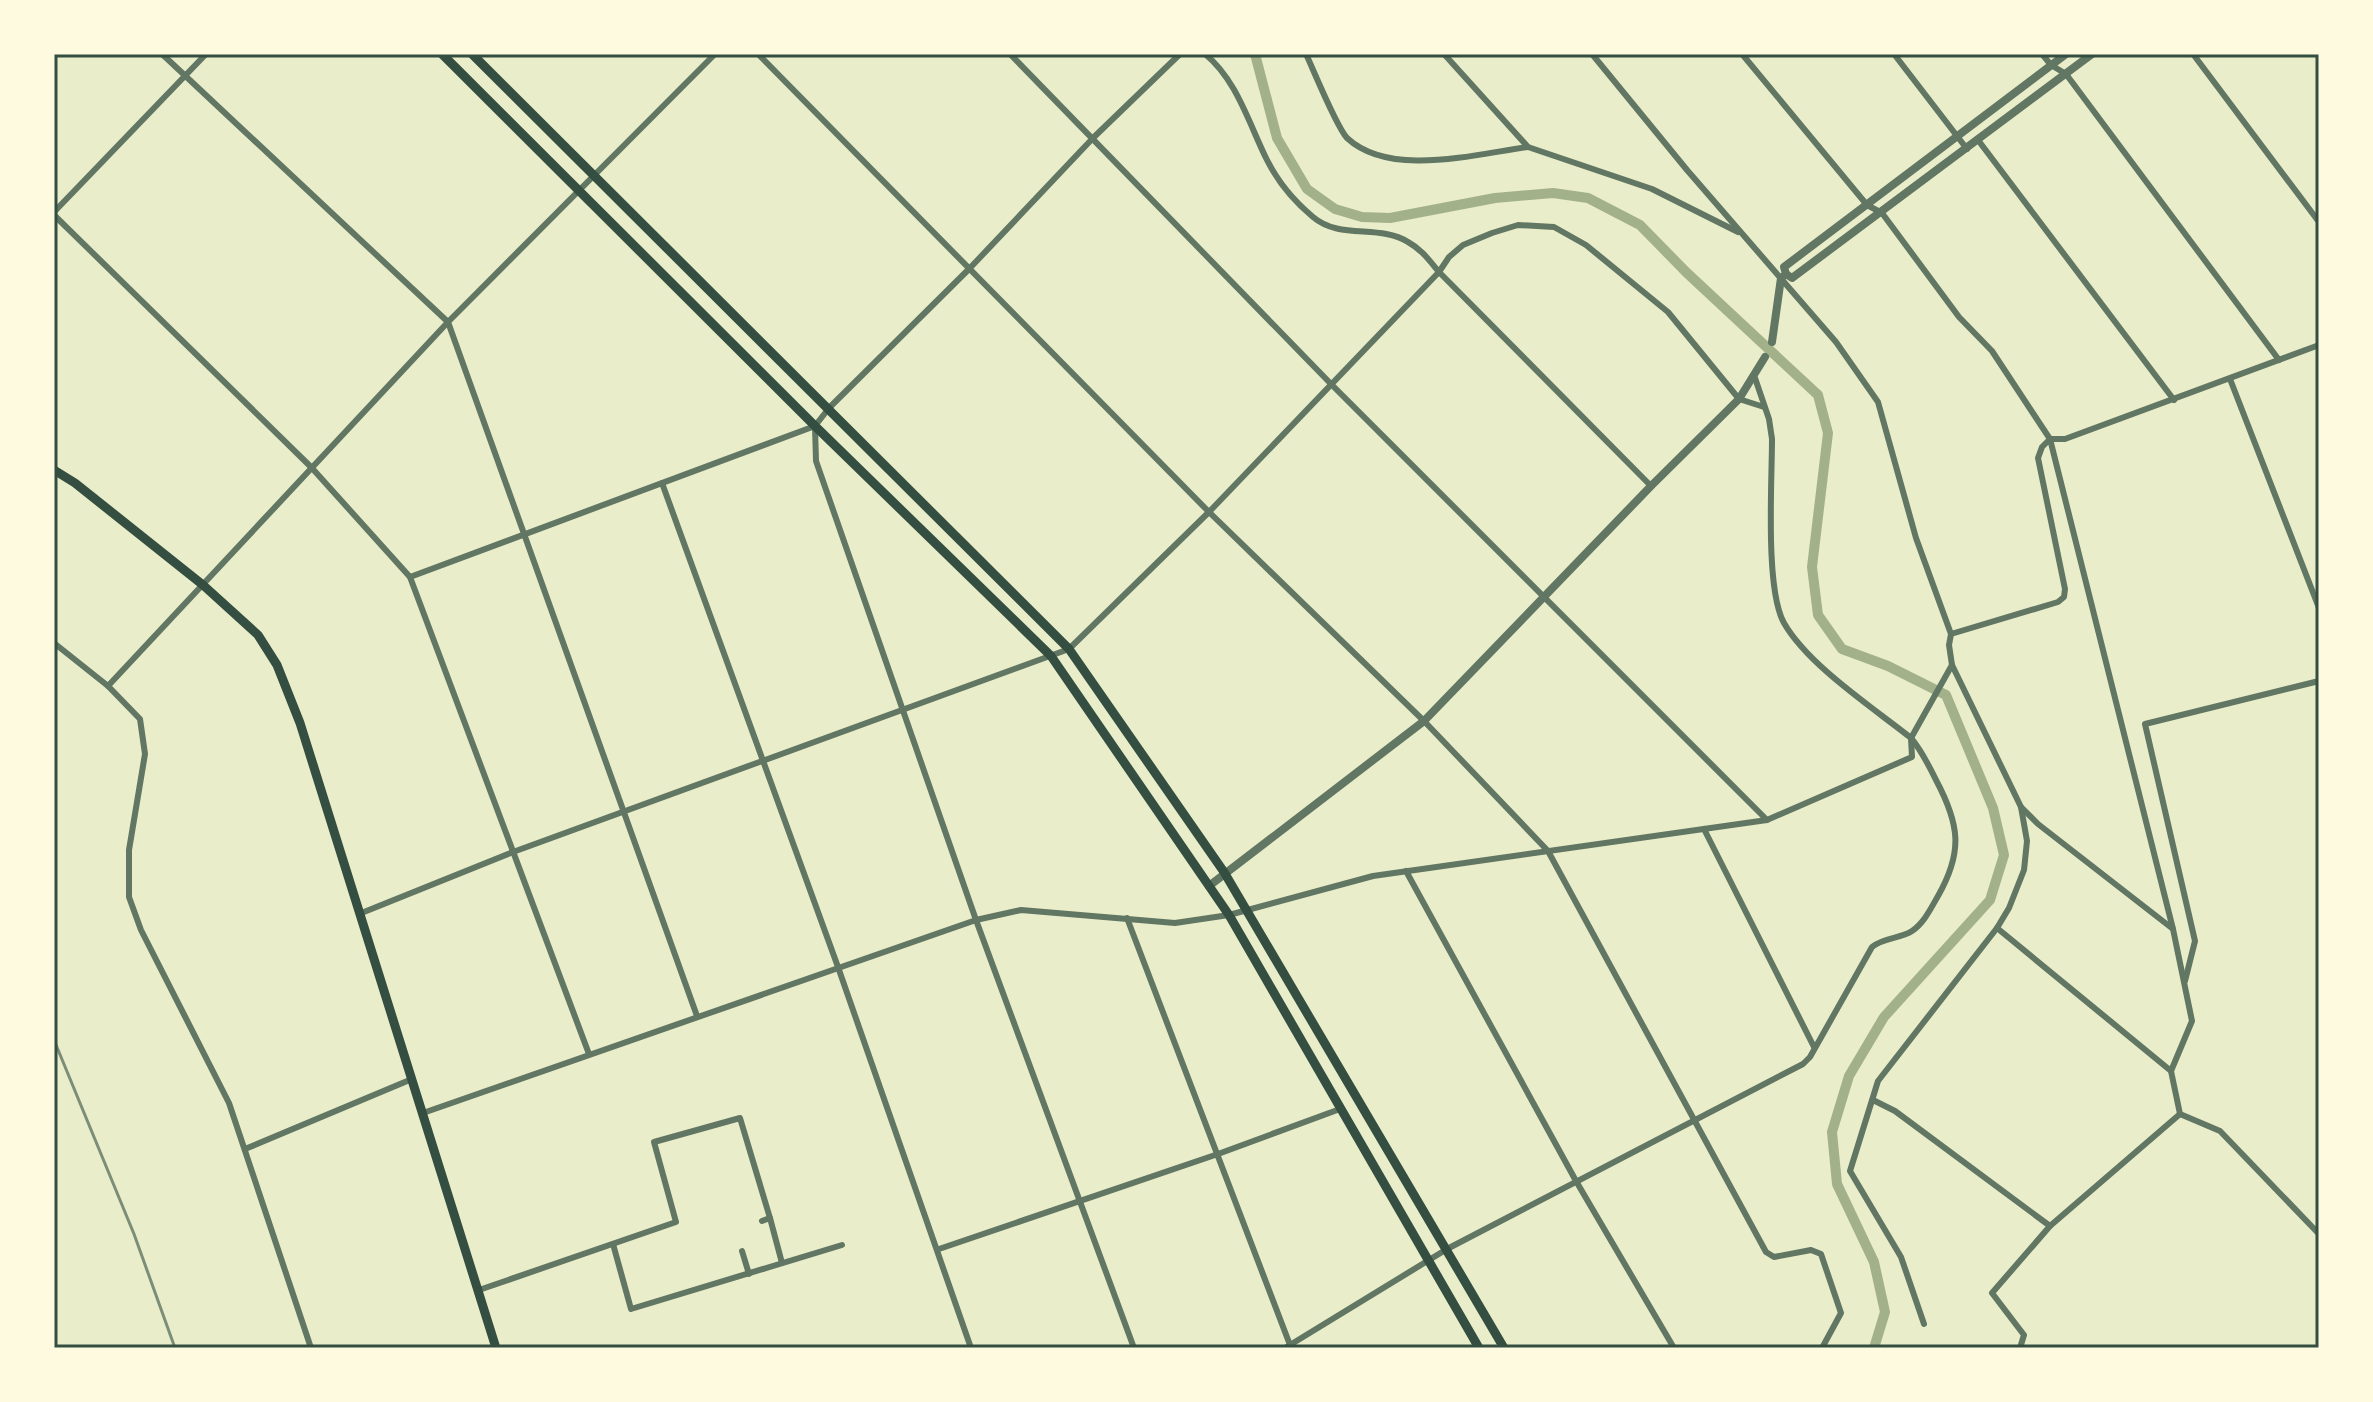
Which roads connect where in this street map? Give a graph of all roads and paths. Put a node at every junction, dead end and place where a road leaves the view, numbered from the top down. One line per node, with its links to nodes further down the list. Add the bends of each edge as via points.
1 (162, 54): 21 (street)
2 (206, 54): 21 (street)
3 (442, 54): 28 (main road)
4 (472, 54): 27 (main road)
5 (715, 54): 27 (street)
6 (758, 54): 34 (street)
7 (1010, 54): 23 (street)
8 (1180, 54): 23 (street)
9 (1205, 54): 35 (street, via 1225,75 1268,164 1316,220 1336,229 1406,240)
10 (1306, 54): 25 (street, via 1346,137 1372,153 1410,162)
11 (1444, 54): 25 (street)
12 (1592, 54): 33 (street)
13 (1742, 54): 29 (street)
14 (1894, 54): 22 (street)
15 (2042, 54): 19 (street)
16 (2066, 54): 19 (street)
17 (2092, 54): 20 (street)
18 (2193, 54): 32 (street)
19 (2051, 65): 20 (street); 22 (street)
20 (2066, 74): 24 (street); 41 (street)
21 (184, 76): 31 (street); 37 (street)
22 (1957, 136): 26 (street); 29 (street)
23 (1093, 138): 34 (street); 44 (street)
24 (1978, 140): 26 (street); 46 (street)
25 (1528, 147): 33 (street, via 1652,189)
26 (1967, 149): 30 (street)
27 (592, 175): 28 (street); 48 (main road)
28 (578, 190): 37 (street); 49 (main road)
29 (1867, 205): 30 (street); 36 (street, via 1784,267)
30 (1882, 213): 36 (street, via 1792,278); 50 (street, via 1959,317 1992,351)
31 (54, 214): 51 (street)
32 (2319, 222)
33 (1742, 234): 36 (street)
34 (970, 268): 48 (street); 55 (street)
35 (1439, 272): 44 (street); 45 (street, via 1463,245 1492,233 1518,225 1554,227 1580,241 1668,312); 54 (street)
36 (1784, 276): 38 (street); 61 (street, via 1878,402 1916,538)
37 (448, 322): 51 (street); 56 (street)
38 (1772, 342)
39 (2319, 345): 41 (street)
40 (1765, 357): 42 (street)
41 (2279, 360): 43 (street)
42 (1755, 378): 45 (street); 47 (street)
43 (2230, 379): 46 (street); 60 (street)
44 (1332, 385): 55 (street); 59 (street)
45 (1739, 399): 47 (street); 54 (street)
46 (2174, 400): 50 (street, via 2065,439)
47 (1764, 407): 70 (street, via 1772,439 1773,579 1783,621 1810,656)
48 (829, 408): 49 (street); 63 (main road)
49 (815, 426): 53 (street); 64 (main road); 68 (street, via 816,461)
50 (2050, 439): 61 (street, via 2038,458 2064,597); 87 (street)
51 (311, 467): 57 (street); 58 (street)
52 (54, 470): 58 (main road)
53 (662, 483): 56 (street); 71 (street)
54 (1651, 486): 59 (street)
55 (1209, 512): 63 (street); 69 (street)
56 (524, 534): 57 (street); 73 (street)
57 (410, 577): 77 (street)
58 (203, 585): 67 (street); 82 (main road, via 258,635 277,665)
59 (1544, 597): 69 (street); 74 (street)
60 (2319, 608)
61 (1951, 634): 65 (street)
62 (54, 643): 67 (street)
63 (1069, 649): 64 (street); 79 (main road)
64 (1051, 656): 68 (street); 80 (main road)
65 (1952, 665): 70 (street); 72 (street)
66 (2319, 681): 89 (street, via 2145,724 2195,941)
67 (108, 686): 100 (street, via 140,719 144,735 129,850 129,897 224,1091)
68 (902, 708): 71 (street); 85 (street)
69 (1424, 721): 76 (street); 79 (street)
70 (1911, 738): 74 (street, via 1912,757); 91 (street, via 1950,805 1957,834 1950,875 1913,931 1872,947)
71 (761, 760): 73 (street); 88 (street)
72 (2021, 807): 86 (street, via 2027,841 2024,870); 87 (street)
73 (622, 812): 77 (street); 90 (street)
74 (1767, 820): 75 (street)
75 (1704, 829): 76 (street); 91 (street)
76 (1548, 851): 78 (street); 99 (street)
77 (513, 852): 82 (street); 92 (street)
78 (1406, 871): 81 (street); 102 (street)
79 (1224, 872): 80 (street); 81 (main road)
80 (1209, 886): 83 (main road)
81 (1249, 911): 83 (street); 111 (main road)
82 (359, 914): 94 (main road)
83 (1229, 915): 84 (street, via 1175,923); 96 (main road)
84 (1127, 918): 85 (street, via 1021,910); 101 (street)
85 (976, 920): 88 (street); 103 (street)
86 (1997, 928): 93 (street); 95 (street, via 1878,1081)
87 (2173, 929): 89 (street)
88 (838, 967): 90 (street); 110 (street)
89 (2184, 984): 93 (street, via 2192,1021)
90 (697, 1016): 92 (street)
91 (1814, 1048): 99 (street, via 1803,1064)
92 (589, 1054): 97 (street)
93 (2171, 1071): 98 (street)
94 (412, 1079): 97 (main road); 100 (street)
95 (1873, 1100): 106 (street); 117 (street, via 1850,1171 1901,1257)
96 (1340, 1109): 101 (street); 113 (main road)
97 (423, 1113): 116 (main road)
98 (2180, 1114): 106 (street); 107 (street, via 2220,1131)
99 (1693, 1119): 102 (street); 126 (street, via 1766,1252 1774,1257 1811,1250 1821,1254 1841,1313)
100 (245, 1149): 119 (street)
101 (1218, 1154): 103 (street); 118 (street)
102 (1576, 1181): 111 (street); 125 (street)
103 (1079, 1200): 110 (street); 122 (street)
104 (770, 1218): 105 (street); 108 (street, via 740,1118 654,1142 676,1222); 114 (street)
105 (762, 1221)
106 (2050, 1226): 127 (street, via 1992,1293 2024,1335)
107 (2319, 1234)
108 (613, 1244): 115 (street, via 631,1309); 116 (street)
109 (842, 1245): 114 (street)
110 (939, 1249): 121 (street)
111 (1447, 1249): 113 (street); 124 (main road)
112 (742, 1251): 115 (street)
113 (1429, 1260): 118 (street); 123 (main road)
114 (782, 1263): 115 (street)
115 (749, 1274)
116 (479, 1290): 120 (main road)
117 (1924, 1324)
118 (1287, 1347)
119 (311, 1348)
120 (496, 1348)
121 (971, 1348)
122 (1134, 1348)
123 (1479, 1348)
124 (1504, 1348)
125 (1674, 1348)
126 (1822, 1348)
127 (2020, 1348)

